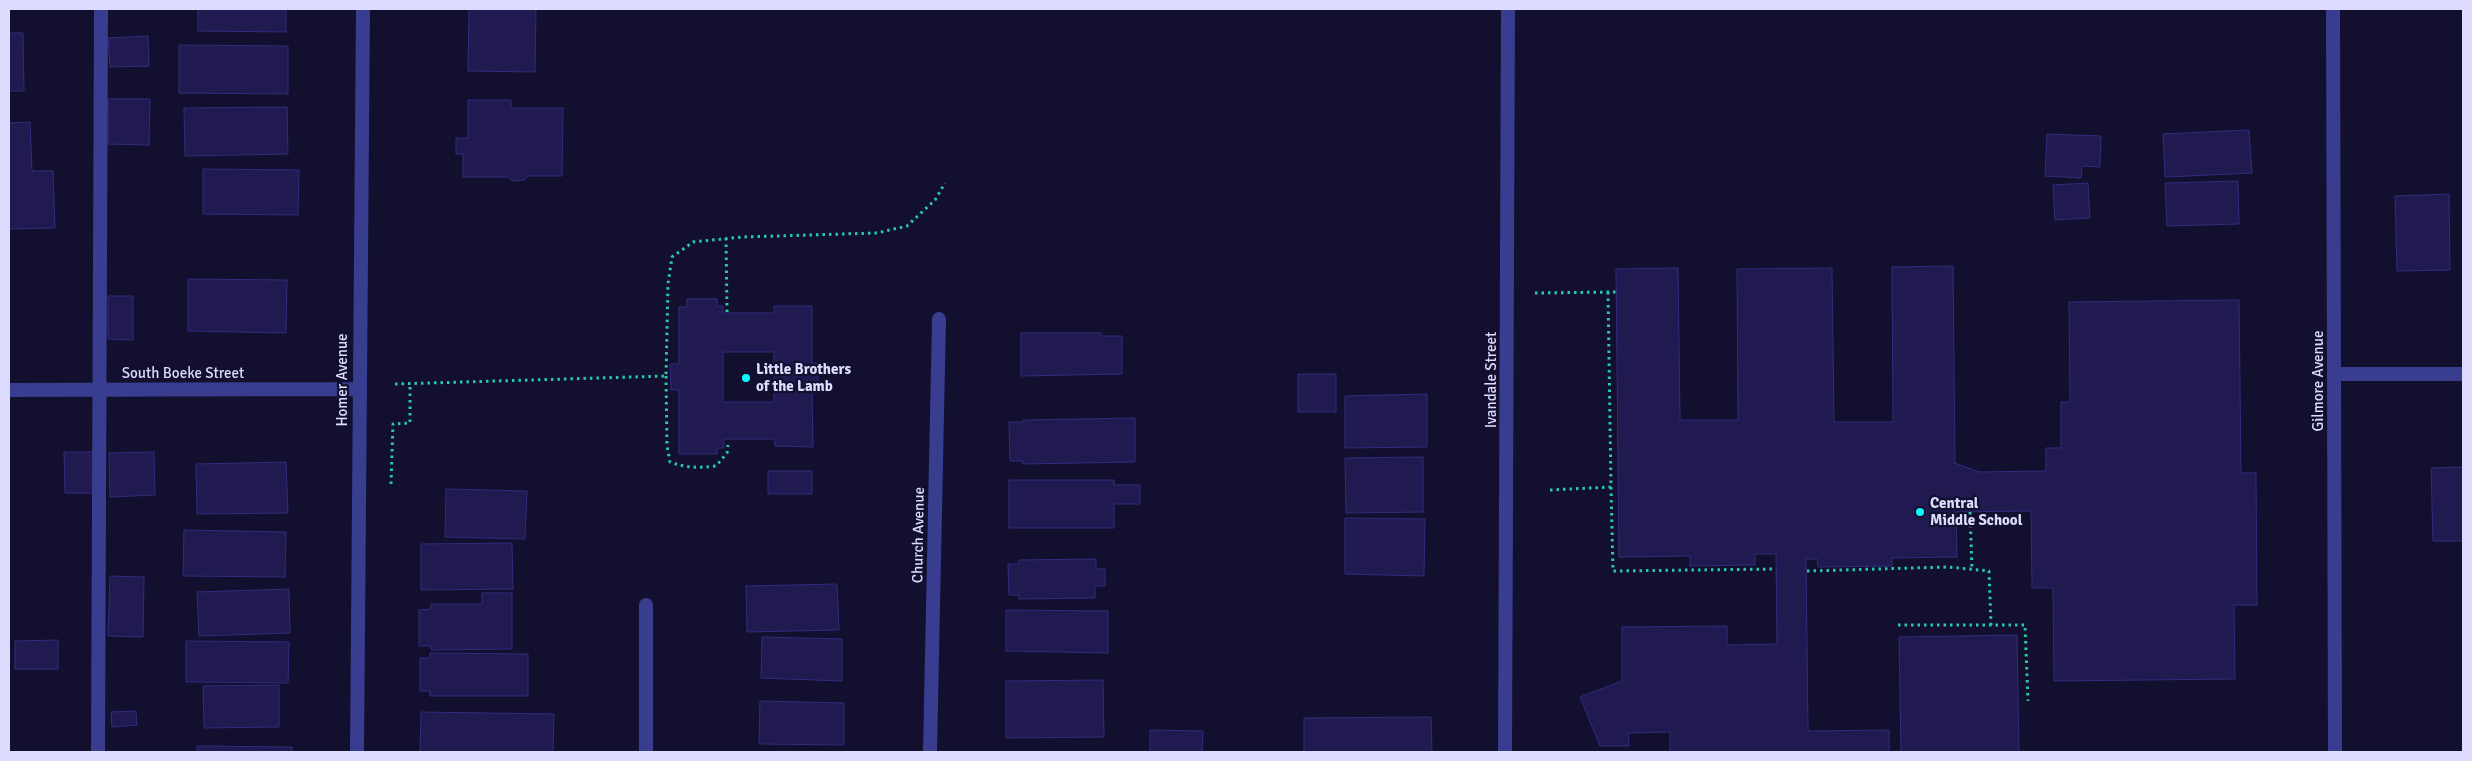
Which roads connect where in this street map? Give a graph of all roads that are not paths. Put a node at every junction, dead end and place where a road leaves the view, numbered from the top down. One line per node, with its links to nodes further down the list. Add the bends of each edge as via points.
1 (101, 9): 10 (street)
2 (363, 9): 8 (street, Homer Avenue)
3 (1508, 9): 16 (street, Ivandale Street)
4 (2332, 9): 6 (street, Gilmore Avenue)
5 (939, 319): 15 (street, Church Avenue)
6 (2334, 374): 7 (street); 17 (street, Gilmore Avenue)
7 (2463, 374)
8 (358, 389): 10 (street, South Boeke Street); 13 (street, Homer Avenue)
9 (9, 390): 10 (street, South Boeke Street)
10 (100, 390): 12 (street)
11 (646, 605): 14 (street)
12 (98, 752)
13 (357, 752)
14 (646, 752)
15 (930, 752)
16 (1505, 752)
17 (2335, 752)

